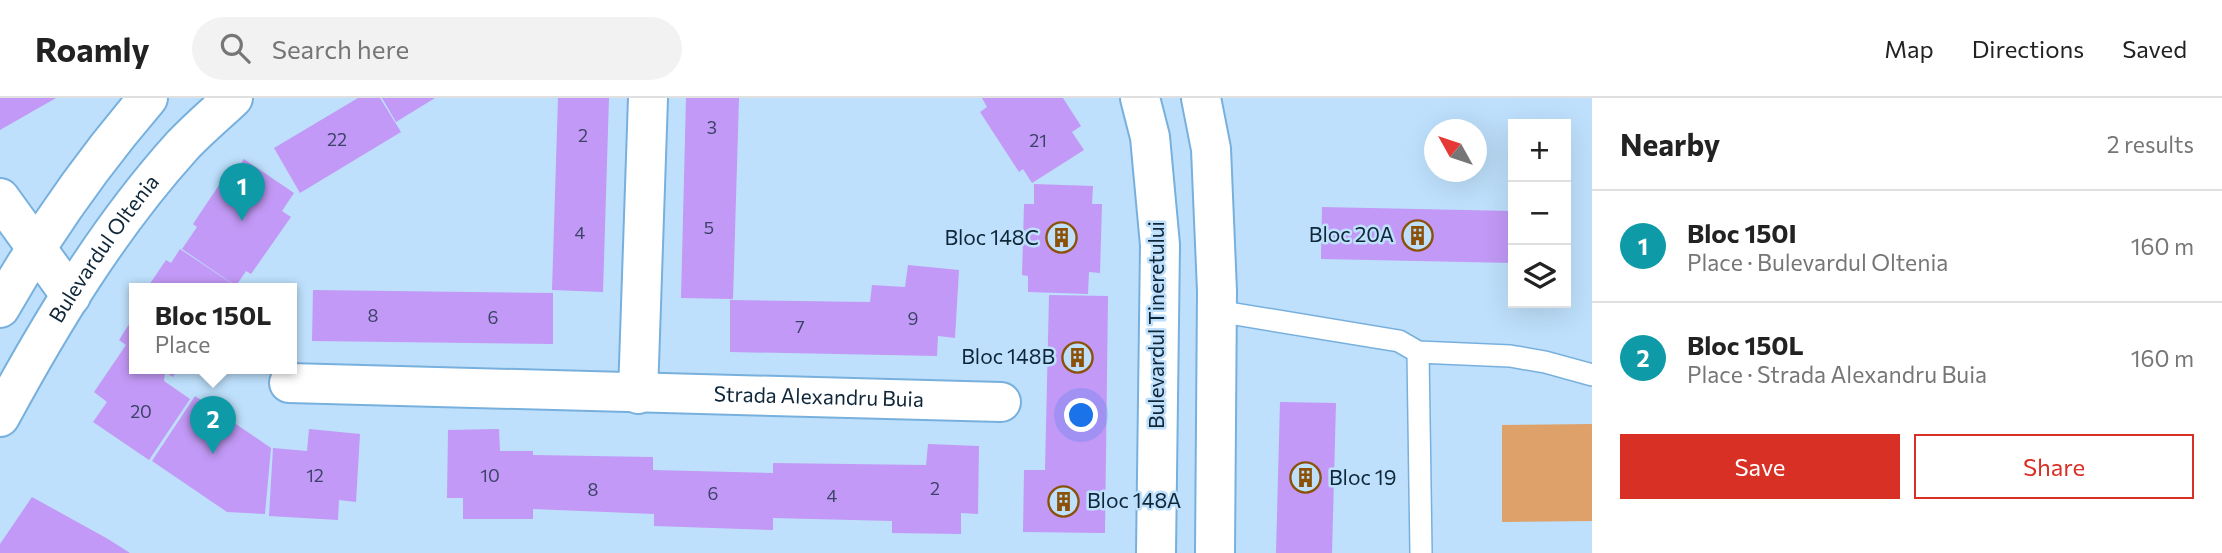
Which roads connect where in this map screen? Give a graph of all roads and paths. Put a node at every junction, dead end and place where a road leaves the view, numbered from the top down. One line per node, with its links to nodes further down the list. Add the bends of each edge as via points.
1 (148, 98): 7 (street, via 110,142)
2 (233, 98): 8 (street, Bulevardul Oltenia, via 183,145 116,227)
3 (648, 98): 14 (street)
4 (1140, 98): 17 (street, Bulevardul Tineretului, via 1150,137 1160,245)
5 (1201, 98): 10 (street, via 1211,149)
6 (0, 198): 7 (street)
7 (35, 247): 8 (street); 9 (street)
8 (71, 296): 16 (street, Bulevardul Oltenia)
9 (0, 308)
10 (1217, 311): 11 (lane, via 1399,341); 18 (street)
11 (1418, 352): 12 (lane, via 1510,356); 19 (lane)
12 (1592, 375)
13 (289, 383): 14 (street, Strada Alexandru Buia)
14 (638, 394): 15 (street, Strada Alexandru Buia)
15 (1001, 402)
16 (0, 417)
17 (1156, 553)
18 (1216, 553)
19 (1422, 553)

